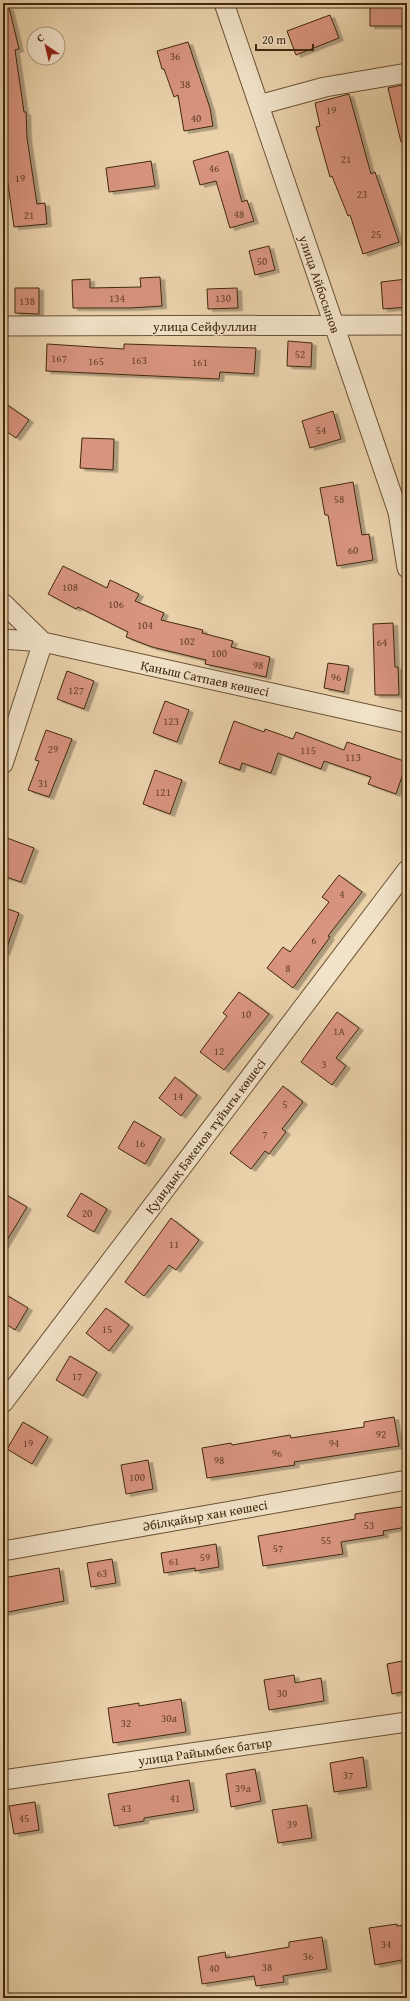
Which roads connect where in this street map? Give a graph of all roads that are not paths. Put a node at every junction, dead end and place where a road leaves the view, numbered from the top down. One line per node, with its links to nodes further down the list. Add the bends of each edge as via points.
1 (224, 3): 3 (street, улица Айбосынов)
2 (407, 73): 3 (street, via 325,87)
3 (259, 105): 5 (street, улица Айбосынов)
4 (3, 326): 5 (street, улица Сейфуллин)
5 (334, 326): 6 (street, улица Сейфуллин); 7 (street, улица Айбосынов, via 398,512)
6 (407, 326)
7 (407, 568)
8 (3, 603): 10 (street)
9 (3, 638): 10 (street, Қаныш Сатпаев көшесі)
10 (43, 642): 11 (street, Қаныш Сатпаев көшесі); 12 (street)
11 (407, 723)
12 (3, 764)
13 (407, 870): 14 (street, Қуандық Бәкенов тұйығы көшесі)
14 (3, 1402)
15 (407, 1480): 16 (street, Әбілқайыр хан көшесі)
16 (3, 1551)
17 (407, 1722): 18 (street, улица Райымбек батыр)
18 (3, 1780)

